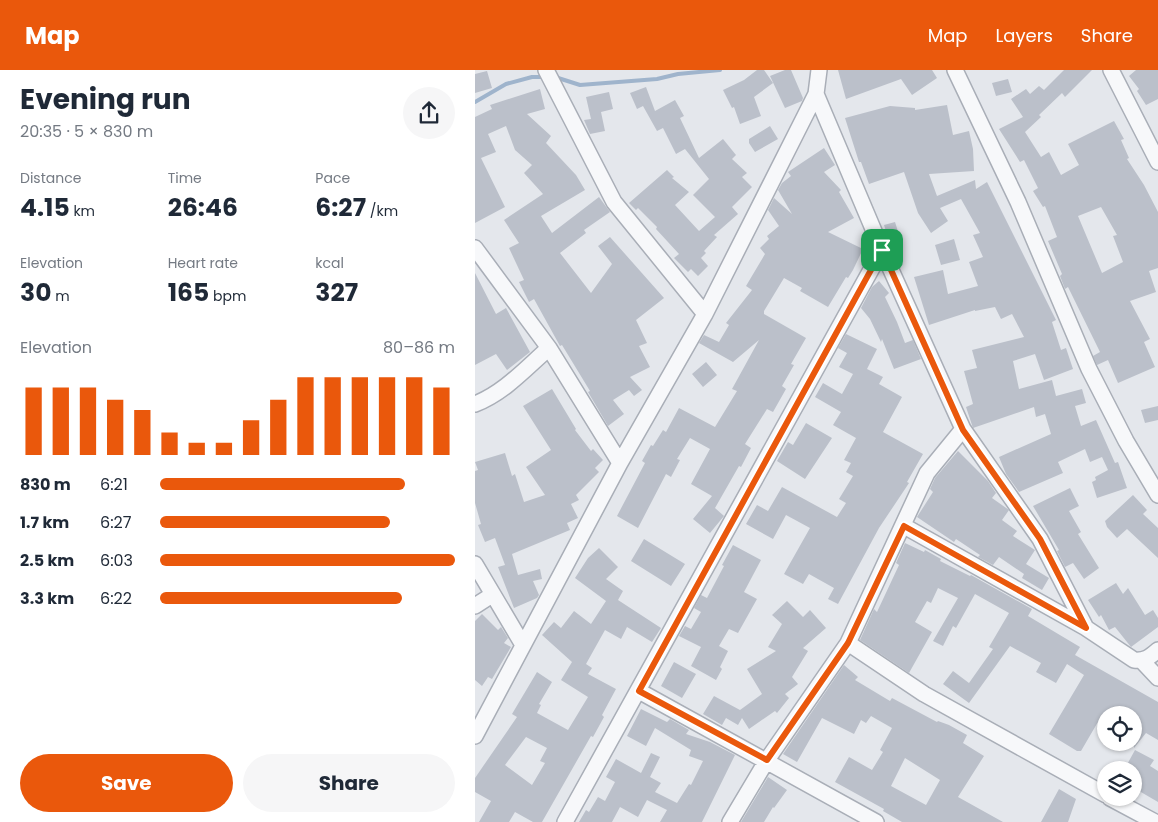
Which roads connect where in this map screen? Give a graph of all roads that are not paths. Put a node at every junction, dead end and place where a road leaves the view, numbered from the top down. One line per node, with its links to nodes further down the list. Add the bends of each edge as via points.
1 (546, 70): 9 (street, via 613,202)
2 (819, 70): 5 (street)
3 (955, 70): 14 (street, via 1018,202 1089,369)
4 (1111, 70): 6 (street)
5 (816, 94): 8 (street); 9 (street)
6 (1158, 162)
7 (475, 248): 10 (street)
8 (882, 250): 12 (street); 25 (street)
9 (705, 314): 13 (street)
10 (549, 348): 11 (street, via 502,389); 13 (street)
11 (475, 404)
12 (963, 430): 15 (street, via 927,473); 19 (street, via 1040,539)
13 (619, 463): 21 (street)
14 (1158, 495)
15 (904, 526): 19 (street); 20 (street)
16 (475, 564): 17 (street)
17 (492, 595): 18 (street); 21 (street)
18 (475, 606)
19 (1086, 628): 23 (street, via 1134,660)
20 (848, 643): 27 (street); 28 (street, via 932,699)
21 (523, 645): 26 (street)
22 (1158, 650): 23 (street)
23 (1142, 661): 24 (street)
24 (1158, 678)
25 (639, 691): 27 (street); 30 (street)
26 (475, 736)
27 (767, 760): 31 (street); 32 (street)
28 (1097, 790)
29 (1125, 806): 33 (street)
30 (565, 822)
31 (730, 822)
32 (876, 822)
33 (1155, 822)

